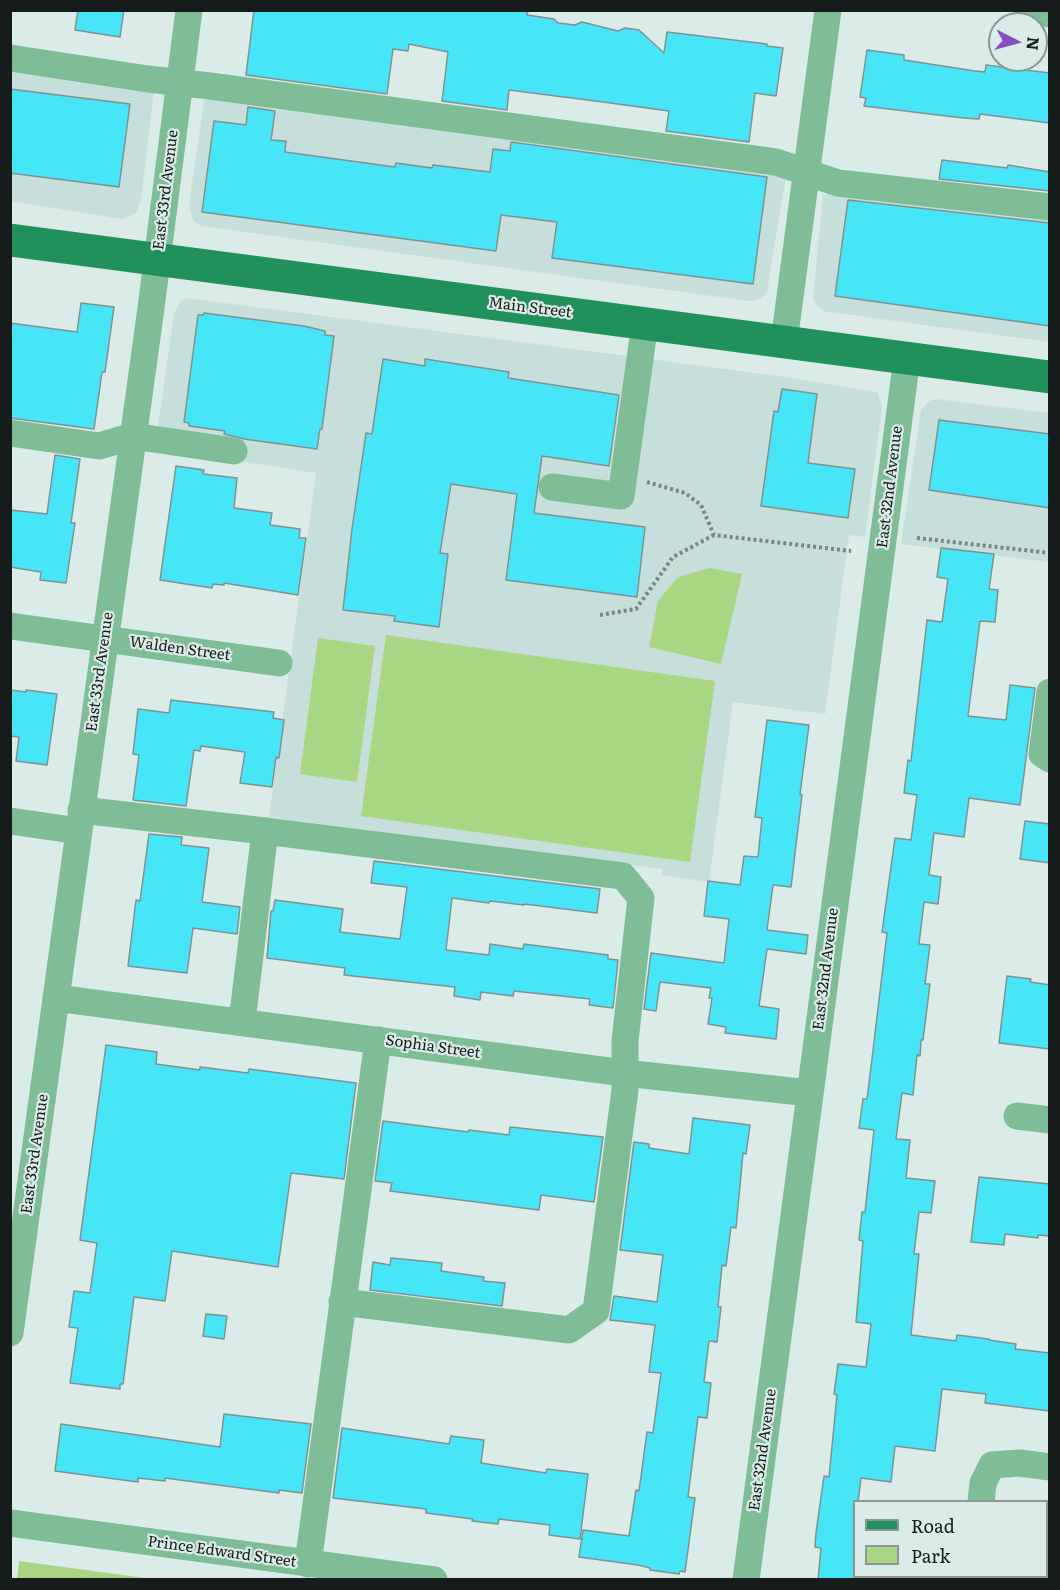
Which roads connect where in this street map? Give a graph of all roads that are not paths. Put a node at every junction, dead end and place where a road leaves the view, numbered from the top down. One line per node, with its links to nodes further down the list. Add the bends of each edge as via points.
1 (189, 10): 6 (street, East 33rd Avenue)
2 (828, 10): 7 (street)
3 (1027, 10): 4 (street)
4 (1050, 14)
5 (10, 58): 6 (street)
6 (180, 82): 7 (street, via 776,162); 10 (street, East 33rd Avenue)
7 (807, 172): 8 (street, via 838,183); 12 (street)
8 (1050, 207)
9 (10, 240): 10 (main road, Main Street)
10 (157, 261): 11 (main road, Main Street); 16 (street, East 33rd Avenue)
11 (645, 323): 12 (main road, Main Street); 18 (street, via 621,496)
12 (784, 342): 13 (main road, Main Street)
13 (907, 358): 14 (main road, Main Street); 31 (street, East 32nd Avenue)
14 (1050, 377)
15 (10, 434): 16 (street, via 99,446)
16 (133, 436): 17 (street); 20 (street, East 33rd Avenue)
17 (234, 451)
18 (552, 487)
19 (10, 626): 20 (street, Walden Street)
20 (105, 638): 21 (street, Walden Street); 25 (street, East 33rd Avenue)
21 (279, 663)
22 (1050, 692): 23 (street)
23 (1046, 756)
24 (10, 821): 25 (street)
25 (80, 821): 26 (street); 27 (street, East 33rd Avenue)
26 (265, 831): 28 (street); 30 (street, via 623,876 641,898)
27 (56, 998): 28 (street, Sophia Street); 35 (street, East 33rd Avenue)
28 (242, 1022): 29 (street, Sophia Street)
29 (378, 1040): 30 (street, Sophia Street); 34 (street)
30 (624, 1073): 31 (street, Sophia Street); 34 (street, via 596,1311 569,1330)
31 (810, 1093): 41 (street, East 32nd Avenue)
32 (1017, 1116): 33 (street)
33 (1050, 1120)
34 (342, 1302): 39 (street)
35 (10, 1333)
36 (1050, 1467): 37 (street, via 992,1465)
37 (982, 1492)
38 (10, 1523): 39 (street, Prince Edward Street)
39 (308, 1564): 40 (street, Prince Edward Street)
40 (434, 1580)
41 (746, 1580)

